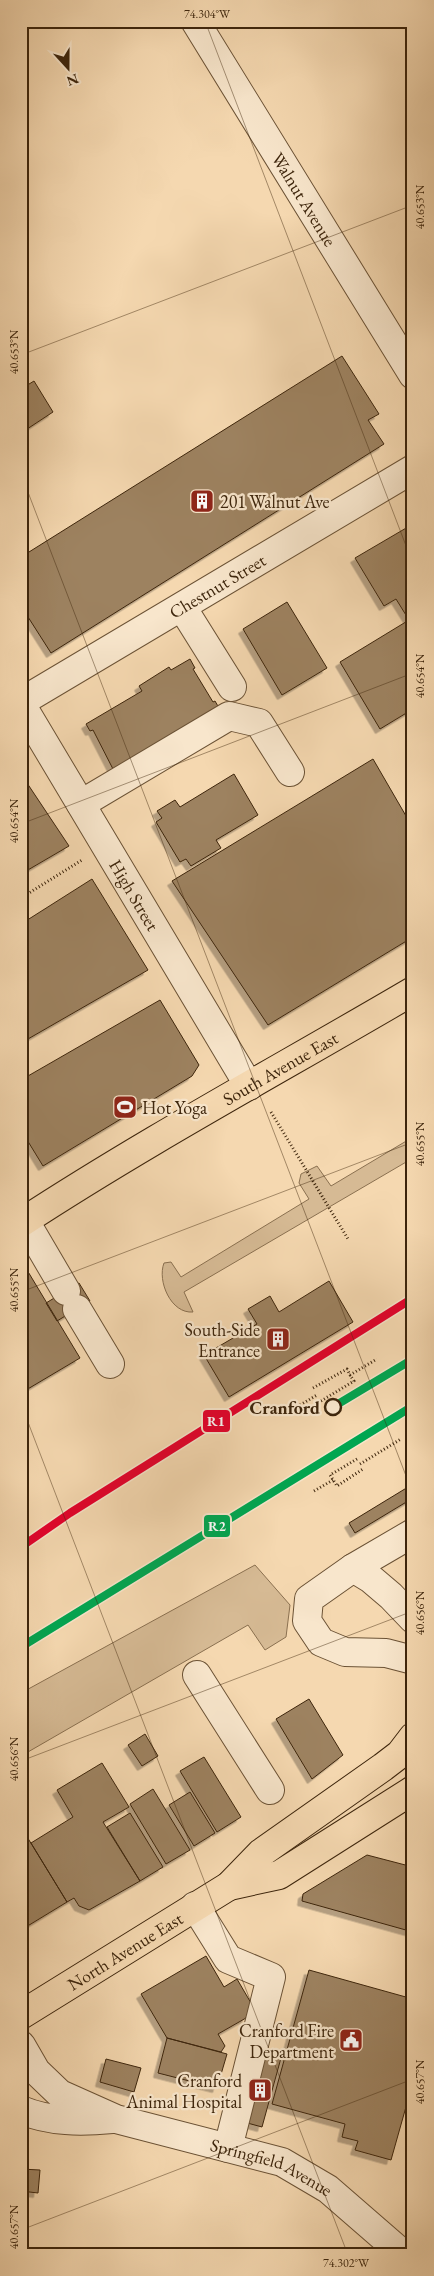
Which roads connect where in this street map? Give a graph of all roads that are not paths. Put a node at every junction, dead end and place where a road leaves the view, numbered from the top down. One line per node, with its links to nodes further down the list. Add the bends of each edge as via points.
1 (195, 21): 2 (street, Walnut Avenue)
2 (413, 376)
3 (413, 469): 4 (street, Chestnut Street)
4 (182, 607): 5 (street); 6 (street, Chestnut Street)
5 (232, 687)
6 (21, 703): 8 (street, High Street)
7 (290, 772): 8 (street, via 259,722 229,716)
8 (80, 804): 10 (street, High Street)
9 (413, 991): 10 (main road, South Avenue East)
10 (249, 1086): 11 (main road, South Avenue East)
11 (23, 1222): 12 (street)
12 (110, 1364)
13 (413, 1532): 14 (street)
14 (353, 1568): 15 (street, via 391,1596); 16 (street, via 309,1599 307,1621 321,1642 345,1652 386,1653)
15 (413, 1619)
16 (413, 1660)
17 (197, 1675): 19 (street)
18 (413, 1737): 21 (main road, North Avenue East, via 400,1754 261,1853)
19 (270, 1790)
20 (413, 1790): 21 (main road, North Avenue East, via 279,1875)
21 (229, 1886): 22 (main road, North Avenue East)
22 (195, 1906): 23 (main road, North Avenue East); 27 (street, via 228,1958 271,1977)
23 (21, 2015)
24 (21, 2045): 26 (street, Springfield Avenue, via 36,2071 60,2094)
25 (21, 2110): 26 (street, Springfield Avenue, via 78,2122)
26 (116, 2119): 27 (street, Springfield Avenue)
27 (228, 2148): 28 (street, Springfield Avenue, via 282,2162 328,2189)
28 (404, 2255)

